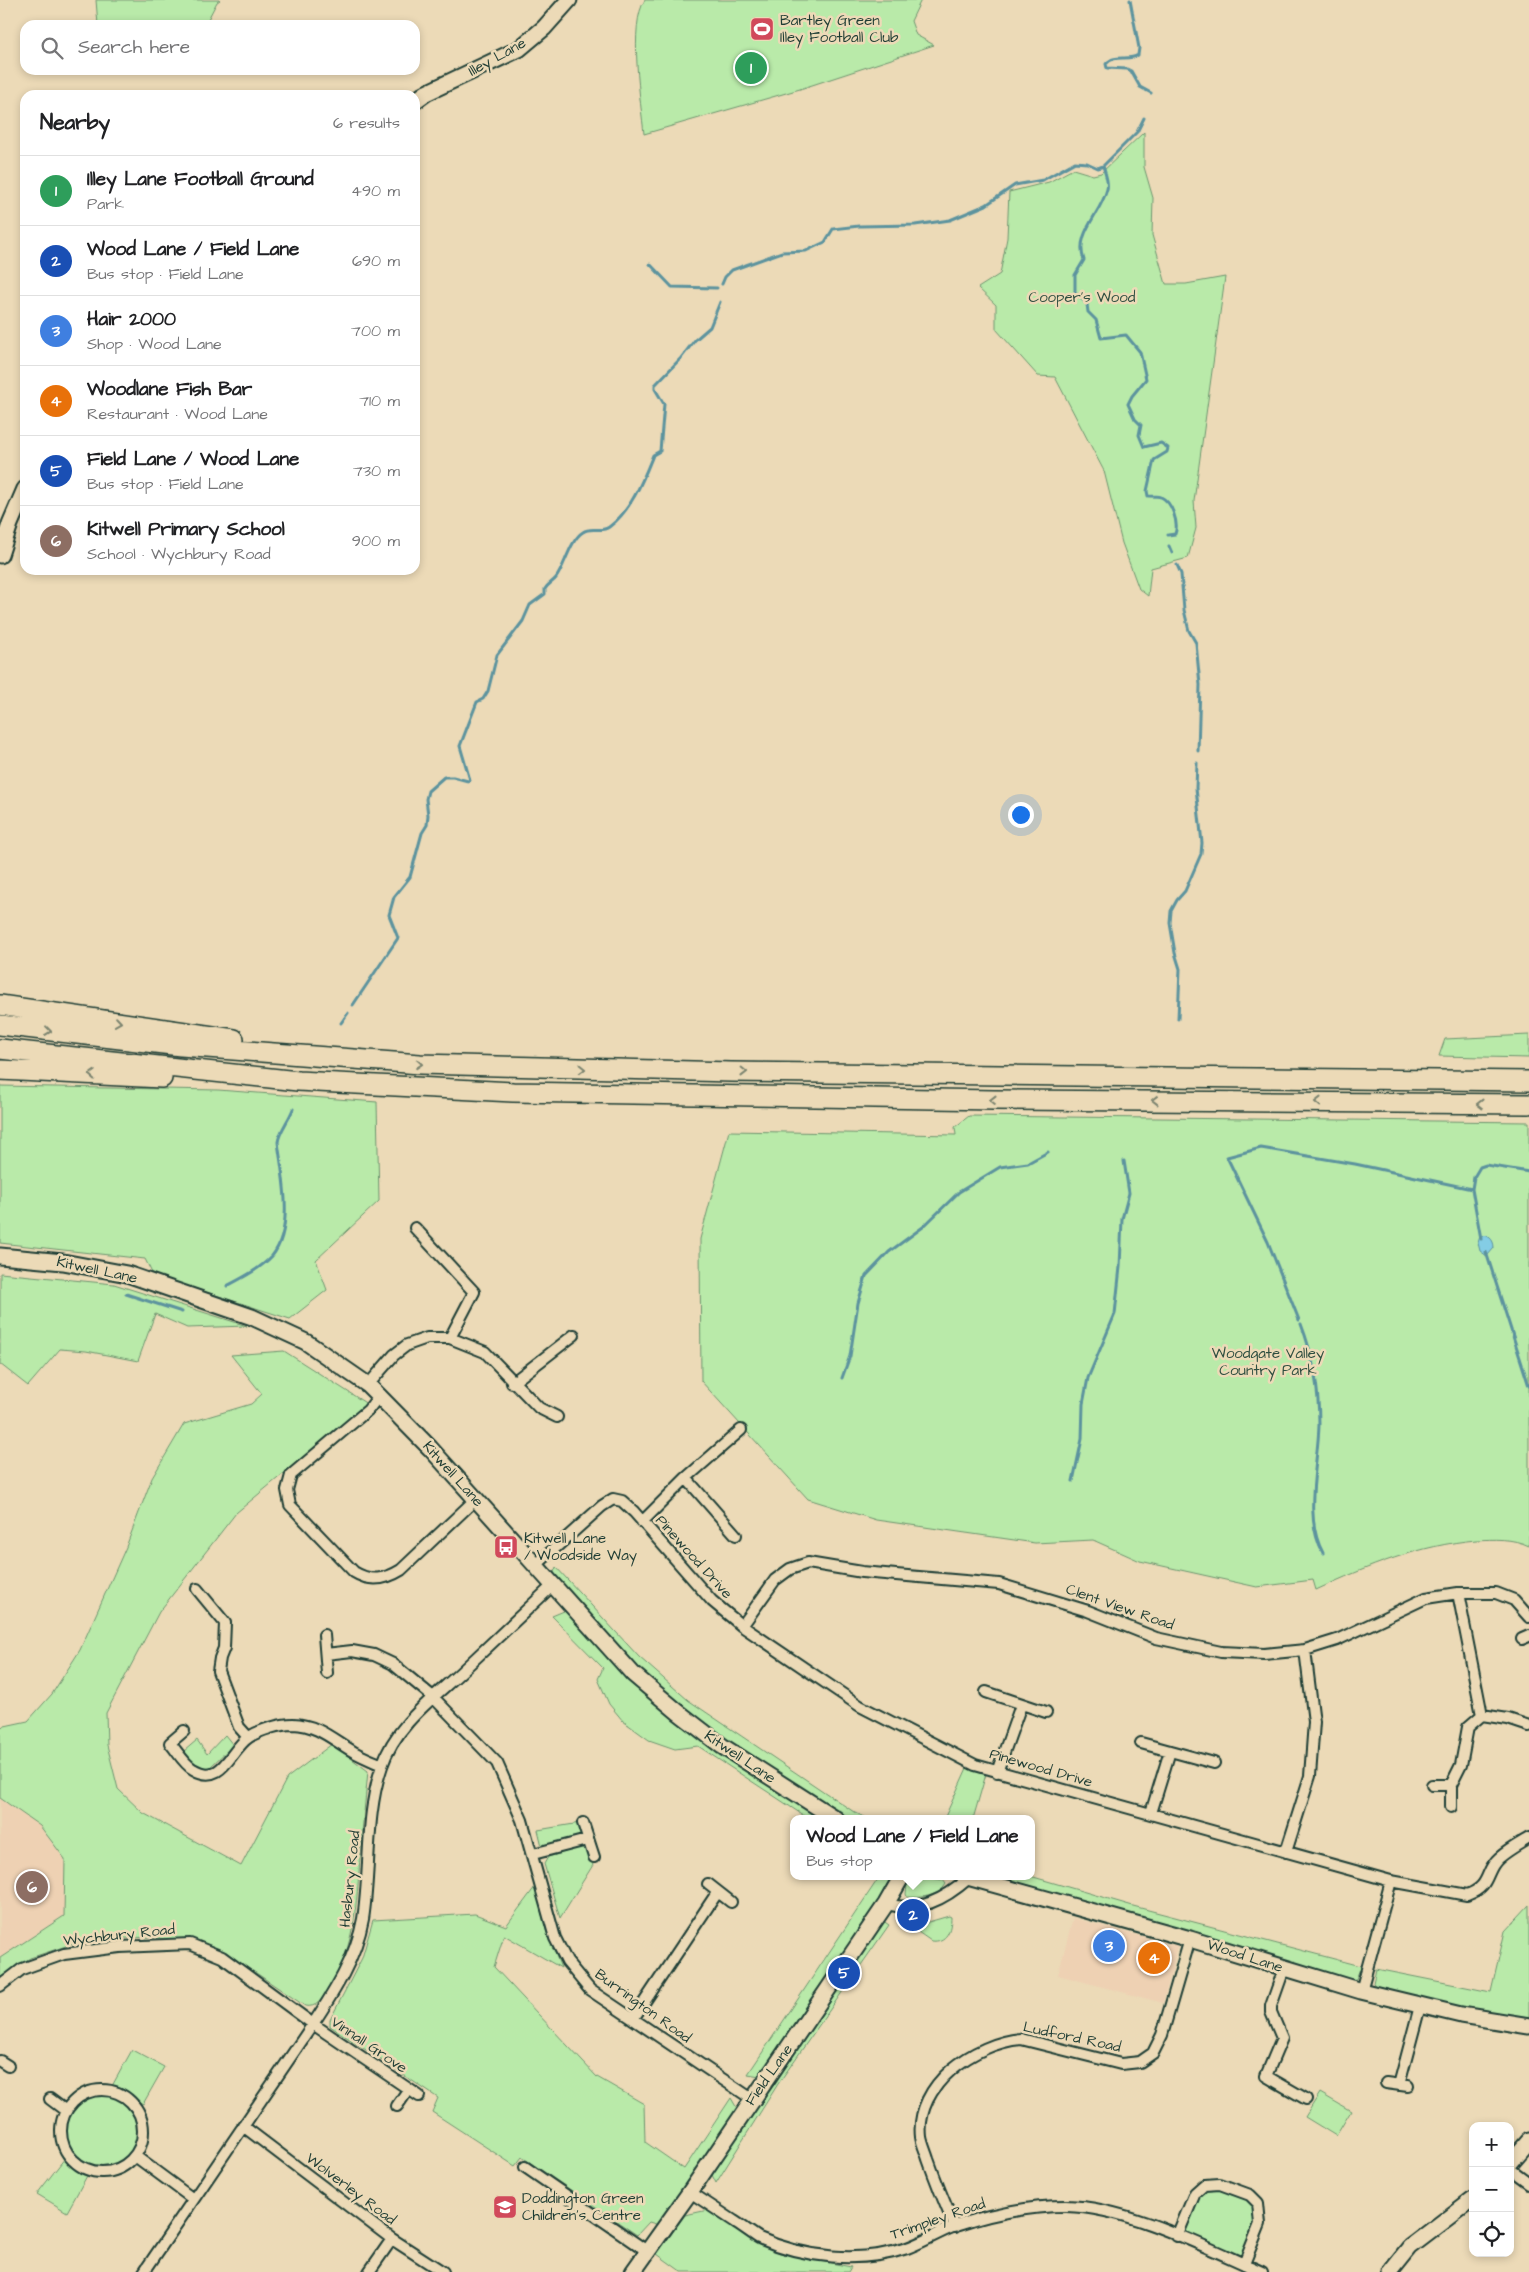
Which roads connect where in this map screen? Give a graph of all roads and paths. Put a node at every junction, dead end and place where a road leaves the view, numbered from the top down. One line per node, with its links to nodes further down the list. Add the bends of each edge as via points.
1 (569, 0): 2 (street, Illey Lane, via 519,49)
2 (420, 97)
3 (20, 501): 4 (street)
4 (0, 555)
5 (0, 1005): 8 (highway, one-way to 8)
6 (0, 1025): 8 (highway, one-way to 8, via 181,1046)
7 (0, 1049): 10 (highway)
8 (389, 1061): 11 (highway, one-way to 11, via 574,1069)
9 (0, 1070): 10 (highway, one-way to 9)
10 (298, 1081): 12 (highway, one-way to 10, via 513,1092)
11 (1529, 1081)
12 (1529, 1104)
13 (414, 1228): 16 (street, via 474,1292)
14 (0, 1256): 18 (street, Kitwell Lane, via 63,1262 127,1274 247,1316 306,1342)
15 (574, 1335): 17 (street)
16 (450, 1338): 17 (street, via 485,1352); 18 (street, via 427,1338 407,1345)
17 (512, 1382): 20 (street, via 538,1408)
18 (368, 1385): 19 (street, Kitwell Lane)
19 (379, 1396): 23 (street, Kitwell Lane); 23 (street, via 368,1410 291,1475 287,1490 290,1504 309,1525 354,1572 362,1577 390,1577)
20 (557, 1417)
21 (741, 1430): 22 (street)
22 (686, 1478): 24 (street); 25 (street)
23 (476, 1499): 26 (street, Kitwell Lane)
24 (642, 1522): 26 (street, Pinewood Drive, via 622,1501 613,1499); 31 (street, Pinewood Drive, via 712,1601)
25 (736, 1535)
26 (535, 1566): 27 (street, Kitwell Lane)
27 (552, 1586): 37 (street, Hasbury Road); 53 (street, Kitwell Lane, via 633,1674 678,1712 722,1746)
28 (197, 1589): 43 (street, via 225,1623 224,1648 218,1671 239,1727)
29 (1458, 1593): 30 (street, Clent View Road, via 1496,1593 1514,1600); 33 (street, Clent View Road, via 1426,1598 1337,1640); 40 (street)
30 (1529, 1617)
31 (742, 1626): 33 (street, Clent View Road, via 775,1580 790,1569 808,1563 862,1572 999,1584 1088,1611 1156,1638 1221,1652 1264,1654); 48 (street, Pinewood Drive, via 860,1706 975,1765)
32 (324, 1635): 34 (street)
33 (1305, 1650): 57 (street, via 1314,1722 1310,1776)
34 (326, 1654): 35 (street); 37 (street, Burrington Road, via 352,1651 374,1655 393,1664)
35 (327, 1673)
36 (986, 1692): 38 (street)
37 (433, 1697): 47 (street, Hasbury Road, via 404,1728); 58 (street, Burrington Road, via 498,1763 512,1792)
38 (1021, 1705): 39 (street); 48 (street)
39 (1046, 1712)
40 (1482, 1715): 41 (street); 50 (street, via 1468,1727 1461,1765)
41 (1529, 1726)
42 (184, 1731): 43 (street, via 170,1743 191,1768 210,1774 220,1770)
43 (248, 1737): 47 (street, via 278,1726 309,1726)
44 (1141, 1743): 45 (street)
45 (1170, 1751): 46 (street); 52 (street)
46 (1214, 1763)
47 (382, 1765): 74 (street, Hasbury Road, via 369,1835 363,1921 336,1990)
48 (997, 1772): 52 (street, Pinewood Drive)
49 (1432, 1785): 50 (street)
50 (1451, 1785): 51 (street)
51 (1451, 1807)
52 (1152, 1813): 57 (street, Pinewood Drive)
53 (830, 1815)
54 (583, 1823): 56 (street)
55 (1529, 1838): 63 (street, Pinewood Drive, via 1498,1859 1483,1886 1467,1895)
56 (587, 1840): 58 (street); 59 (street)
57 (1286, 1852): 63 (street, Pinewood Drive)
58 (533, 1854): 73 (street, Burrington Road, via 555,1938 567,1962 590,1990)
59 (594, 1857)
60 (900, 1880): 67 (street, Field Lane)
61 (963, 1880): 67 (street, via 951,1894 917,1907 903,1909)
62 (977, 1880): 68 (street, Wood Lane)
63 (1391, 1881): 71 (street)
64 (708, 1884): 65 (street)
65 (717, 1892): 66 (street); 73 (street)
66 (731, 1902)
67 (886, 1904): 80 (street, Field Lane)
68 (1190, 1939): 69 (street, Wood Lane); 94 (street, Ludford Road, via 1162,2035 1153,2053 1140,2062 1121,2064 1021,2039 1007,2040 970,2055 936,2087 923,2109 921,2137 939,2192)
69 (1284, 1969): 71 (street, Wood Lane); 81 (street, via 1271,2006 1282,2038 1266,2076)
70 (0, 1986): 74 (street, Wychbury Road, via 22,1969 64,1954 120,1947 190,1944 222,1957)
71 (1361, 1991): 72 (street, Wood Lane)
72 (1420, 2006): 75 (street, Wood Lane); 76 (street, via 1404,2085)
73 (633, 2019): 80 (street, Burrington Road)
74 (313, 2024): 77 (street, Vinnall Grove); 84 (street, Hasbury Road)
75 (1529, 2026)
76 (1386, 2083)
77 (408, 2090): 78 (street, Vinnall Grove); 82 (street, Vinnall Grove)
78 (419, 2096)
79 (50, 2099): 83 (street)
80 (752, 2099): 91 (street, Field Lane)
81 (1306, 2100)
82 (397, 2106)
83 (66, 2111): 86 (street, via 62,2137 66,2150 80,2165 99,2172 112,2171); 86 (street, via 75,2100 92,2091 113,2091 125,2096 135,2105 144,2131)
84 (243, 2126): 92 (street, Hasbury Road); 96 (street, Wolverley Road)
85 (1529, 2141): 87 (street)
86 (135, 2156): 92 (street)
87 (1514, 2158)
88 (525, 2167): 97 (street)
89 (1514, 2171): 90 (street)
90 (1529, 2183)
91 (690, 2192): 94 (street, Trimpley Road, via 758,2237 782,2247 817,2254 849,2258 879,2255 907,2248); 97 (street, Field Lane)
92 (193, 2199): 99 (street, Hasbury Road)
93 (1469, 2202): 104 (street, via 1410,2247)
94 (955, 2226): 95 (street, Trimpley Road, via 1018,2208 1067,2206 1126,2215)
95 (1177, 2236): 98 (street, Trimpley Road); 98 (street, via 1195,2193 1204,2185 1220,2184 1250,2195 1258,2203 1260,2224)
96 (392, 2239): 100 (street); 101 (street, Wolverley Road)
97 (646, 2251): 102 (street, Field Lane)
98 (1244, 2264): 103 (street, Trimpley Road)
99 (144, 2272)
100 (369, 2272)
101 (443, 2272)
102 (632, 2272)
103 (1262, 2272)
104 (1390, 2272)

